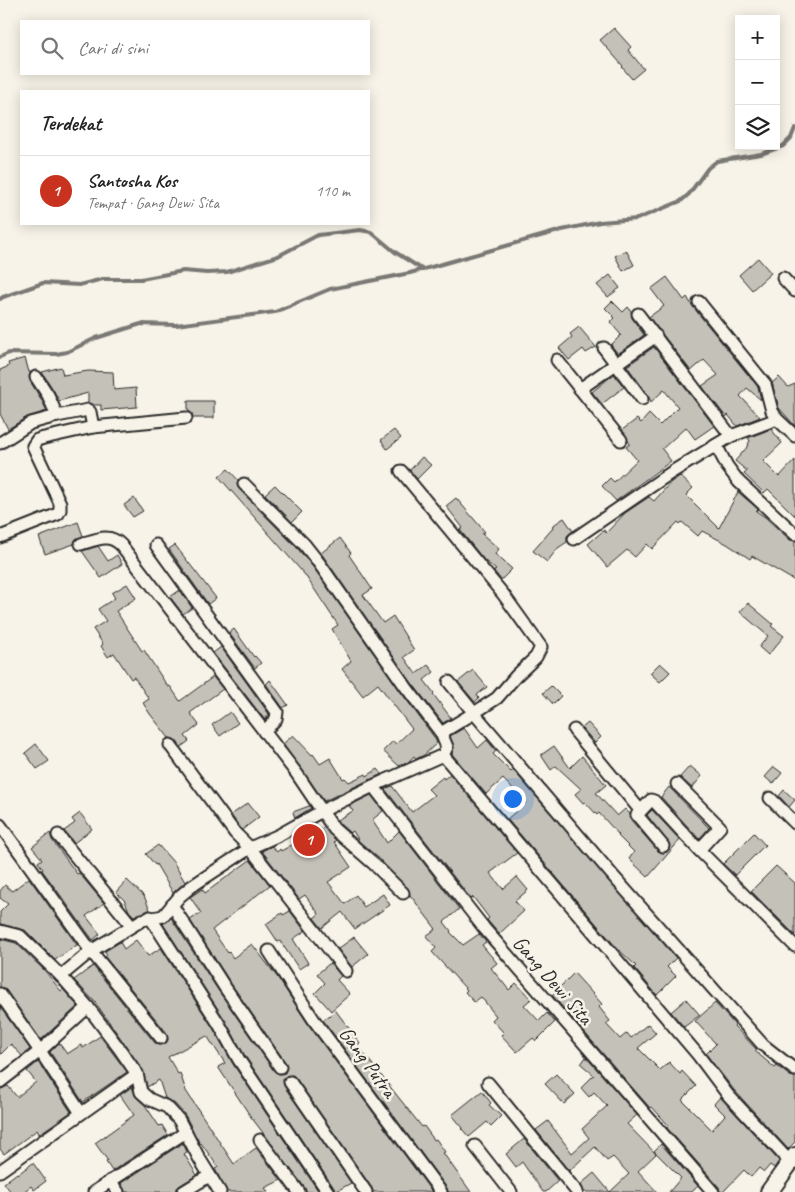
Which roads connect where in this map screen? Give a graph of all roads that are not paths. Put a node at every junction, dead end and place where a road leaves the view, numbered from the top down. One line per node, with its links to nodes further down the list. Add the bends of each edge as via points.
1 (784, 278): 2 (street)
2 (795, 291)
3 (699, 302): 14 (street, via 765,384)
4 (638, 314): 5 (street)
5 (656, 336): 8 (street); 16 (street)
6 (604, 348): 8 (street)
7 (557, 360): 10 (street)
8 (616, 364): 10 (street); 11 (street)
9 (36, 377): 12 (street)
10 (580, 389): 18 (street)
11 (642, 399)
12 (57, 416): 15 (street, via 90,411); 19 (street, via 26,426)
13 (186, 418): 15 (street)
14 (777, 419): 16 (street); 17 (street)
15 (93, 427): 24 (street, via 34,442 33,449 60,503 60,510 54,516)
16 (731, 436): 20 (street)
17 (795, 436)
18 (621, 440)
19 (1, 441)
20 (716, 445): 23 (street, via 739,482); 25 (street)
21 (401, 471): 29 (street, via 503,594 541,647 536,657 497,698)
22 (244, 484): 32 (street, via 304,544)
23 (795, 534)
24 (0, 537)
25 (574, 539)
26 (81, 544): 31 (street, via 104,537 121,544)
27 (156, 545): 31 (street, via 277,712 276,719)
28 (448, 682): 29 (street)
29 (474, 713): 32 (street); 61 (street, via 763,1045)
30 (574, 730): 38 (street)
31 (264, 732): 39 (street)
32 (441, 733): 34 (street, via 446,747)
33 (170, 745): 44 (street, via 235,834)
34 (443, 755): 36 (street); 70 (street, via 698,1055 728,1095)
35 (677, 784): 45 (street, via 720,827)
36 (373, 786): 39 (street); 84 (street, Gang Dewi Sita, via 484,928)
37 (770, 798): 40 (street)
38 (640, 810): 43 (street, via 637,815); 45 (street, via 654,801)
39 (322, 811): 44 (street); 46 (street, via 334,830)
40 (795, 824)
41 (0, 826): 52 (street)
42 (58, 835): 49 (street)
43 (663, 846)
44 (250, 848): 47 (street, via 192,886); 54 (street)
45 (699, 850): 51 (street)
46 (402, 893)
47 (172, 905): 48 (street, via 160,917); 60 (street)
48 (150, 917): 49 (street); 79 (street, via 239,1060)
49 (132, 926): 52 (street)
50 (0, 931): 55 (street, via 20,936)
51 (795, 946)
52 (92, 951): 55 (street); 58 (street)
53 (269, 951): 81 (street, Gang Putra, via 314,1020)
54 (346, 971)
55 (61, 976): 57 (street)
56 (0, 994): 59 (street)
57 (88, 1007): 59 (street); 62 (street)
58 (162, 1038)
59 (40, 1051): 63 (street); 66 (street)
60 (280, 1067)
61 (795, 1070)
62 (137, 1074): 66 (street); 67 (street, via 141,1092 172,1110)
63 (0, 1082)
64 (290, 1082): 80 (street)
65 (488, 1083): 83 (street)
66 (81, 1113): 71 (street)
67 (186, 1132): 72 (street); 73 (street)
68 (260, 1140): 78 (street)
69 (475, 1146): 82 (street)
70 (792, 1159): 85 (main road)
71 (0, 1171)
72 (209, 1176): 76 (street); 77 (street)
73 (110, 1181): 74 (street); 75 (street)
74 (94, 1192)
75 (118, 1192)
76 (183, 1192)
77 (220, 1192)
78 (299, 1192)
79 (328, 1192)
80 (366, 1192)
81 (441, 1192)
82 (511, 1192)
83 (577, 1192)
84 (713, 1192)
85 (769, 1192)

